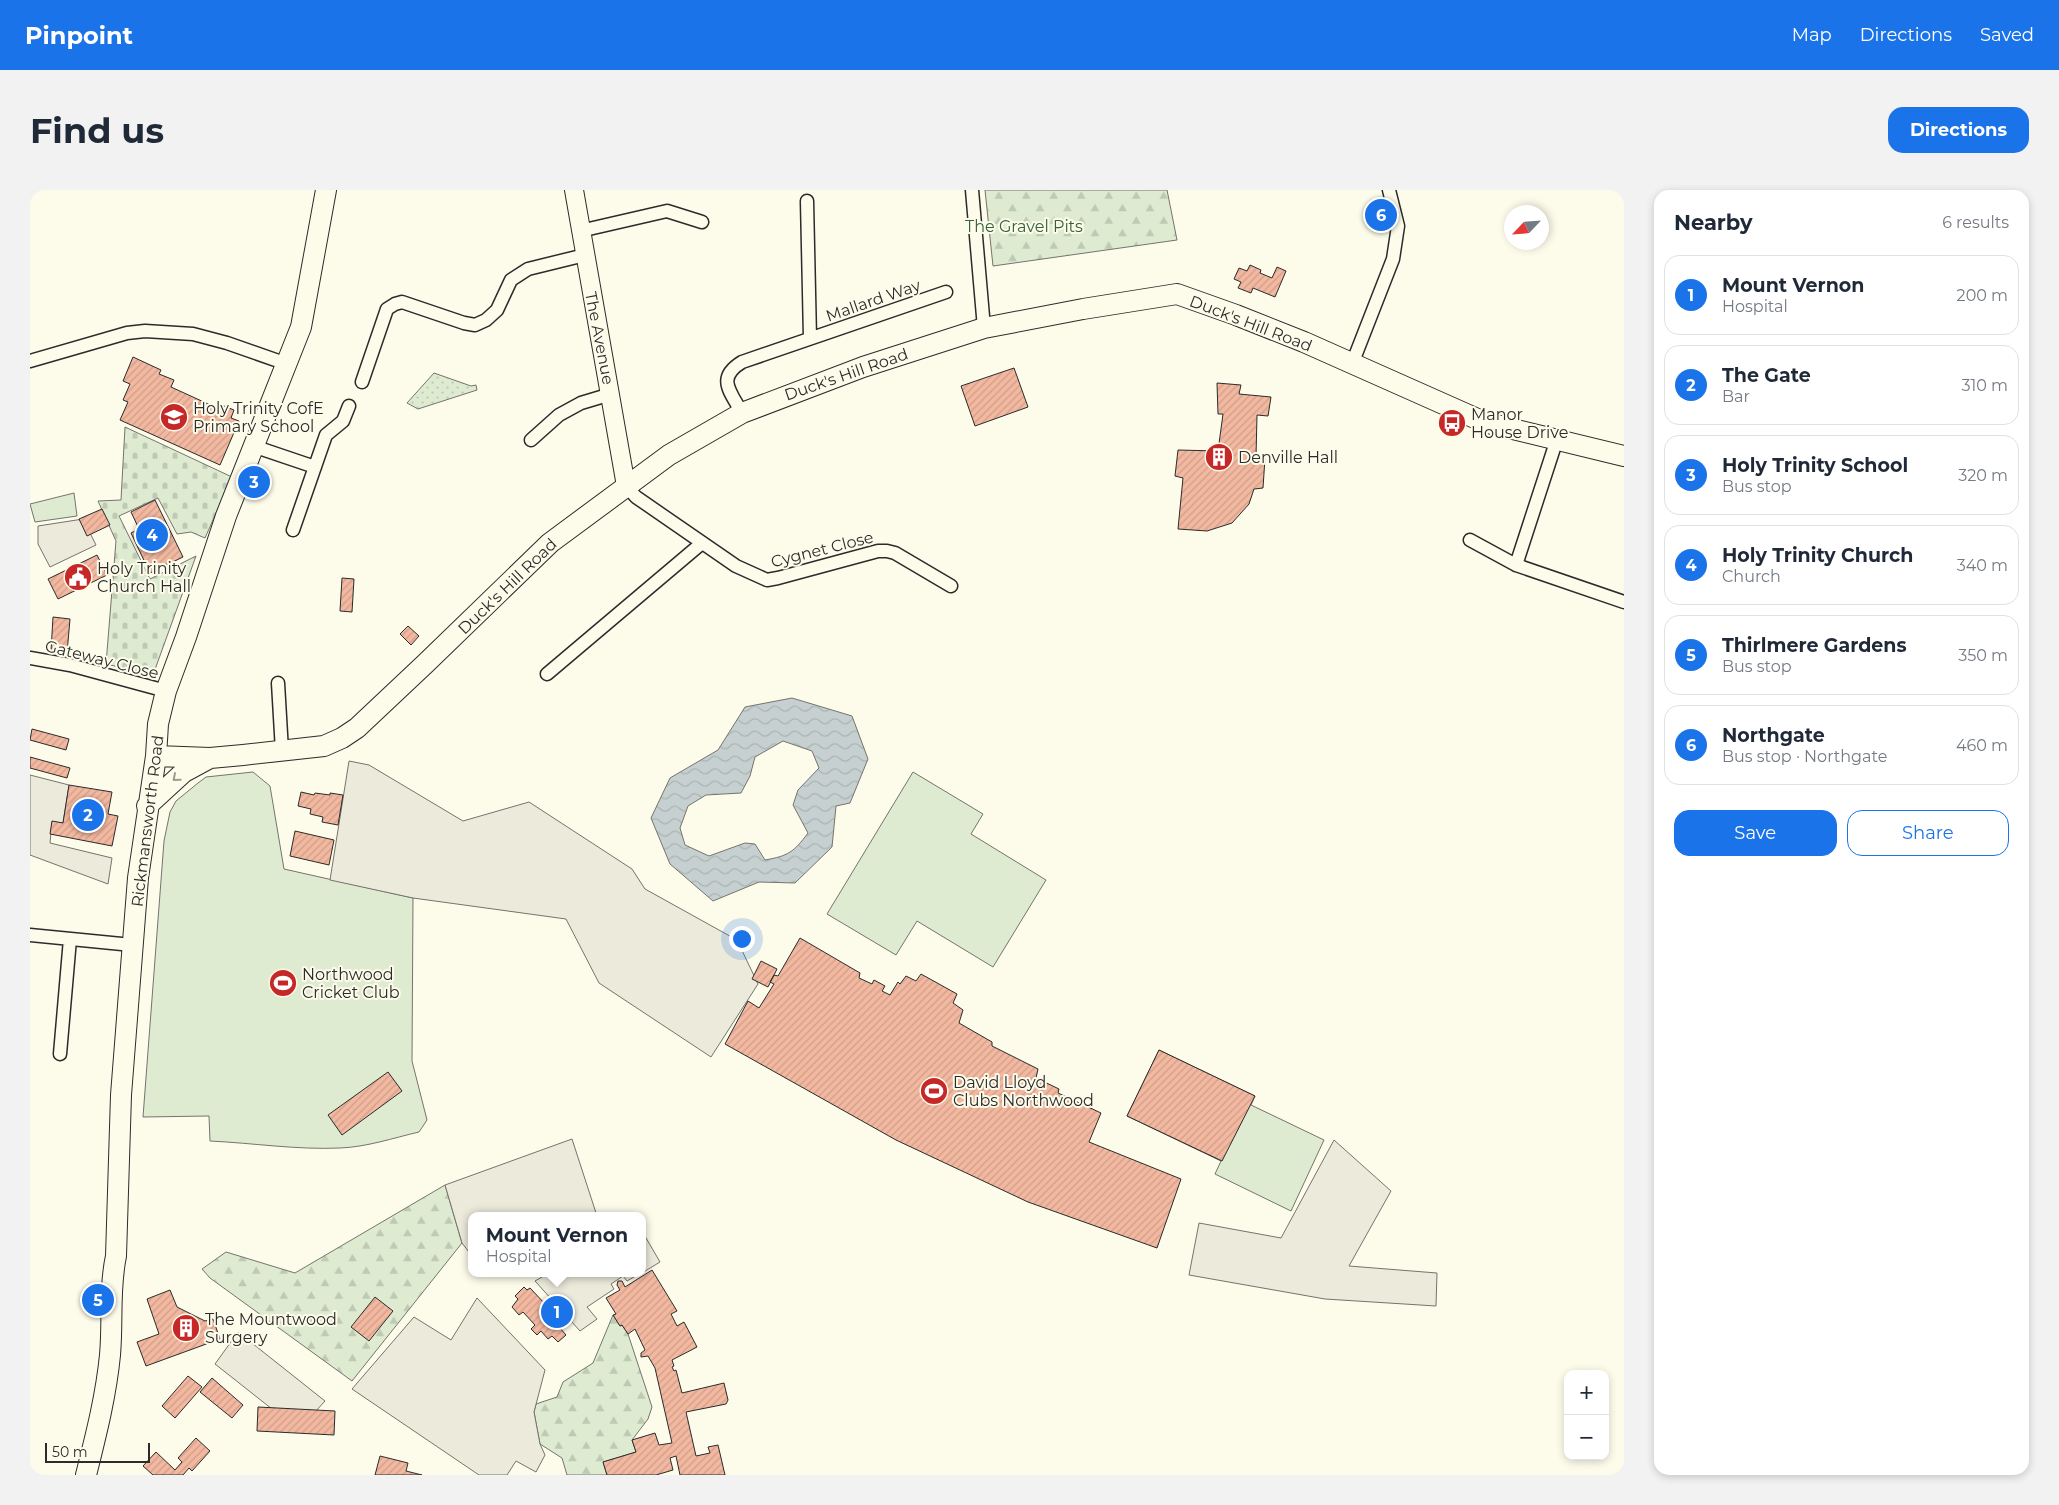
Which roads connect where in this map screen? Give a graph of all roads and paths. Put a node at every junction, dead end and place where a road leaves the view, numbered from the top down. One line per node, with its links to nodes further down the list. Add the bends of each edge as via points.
1 (326, 190): 13 (main road, Rickmansworth Road, via 301,327)
2 (574, 190): 7 (street, The Avenue)
3 (972, 190): 10 (street)
4 (1389, 190): 14 (street, via 1398,226 1393,259)
5 (807, 201): 11 (street, Mallard Way)
6 (702, 222): 7 (street, via 667,212)
7 (580, 232): 8 (street, The Avenue)
8 (585, 254): 15 (street, via 528,270 512,280 497,310 475,325 402,302 395,304 387,309); 16 (street, The Avenue)
9 (946, 292): 11 (street, Mallard Way)
10 (984, 328): 14 (main road, Duck's Hill Road, via 1177,294); 18 (main road, Duck's Hill Road, via 863,367)
11 (810, 338): 18 (street, Mallard Way, via 742,362 732,369 726,378 728,387)
12 (30, 361): 13 (street, via 127,333 145,331 193,334)
13 (287, 364): 21 (main road, Rickmansworth Road)
14 (1352, 364): 19 (main road, Duck's Hill Road, via 1484,422)
15 (362, 382)
16 (611, 394): 20 (street, via 581,403 559,415); 24 (street, The Avenue)
17 (349, 406): 23 (street, via 344,421 326,434)
18 (742, 413): 24 (main road, Duck's Hill Road, via 669,455)
19 (1557, 439): 22 (main road, Duck's Hill Road); 28 (street)
20 (531, 440)
21 (254, 446): 23 (street); 34 (main road, Rickmansworth Road, via 226,516)
22 (1624, 456)
23 (315, 467): 25 (street)
24 (626, 486): 27 (street, Cygnet Close, via 636,497); 35 (main road, Duck's Hill Road, via 550,543 357,728 324,746)
25 (294, 530)
26 (1470, 540): 28 (street)
27 (702, 543): 29 (street, Cygnet Close, via 736,566 768,580 887,550); 32 (street)
28 (1516, 565): 30 (street)
29 (951, 586)
30 (1624, 602)
31 (30, 658): 34 (street, Gateway Close, via 70,664)
32 (548, 674)
33 (278, 684): 35 (street)
34 (166, 691): 36 (main road, Rickmansworth Road, via 158,724)
35 (282, 751): 37 (main road, Duck's Hill Road)
36 (156, 756): 37 (main road, Duck's Hill Road); 38 (main road, Rickmansworth Road)
37 (210, 758): 38 (main road, one-way to 38, via 184,772)
38 (147, 806): 41 (main road, Rickmansworth Road)
39 (30, 935): 40 (street)
40 (70, 939): 41 (street); 42 (street)
41 (132, 945): 43 (main road, Rickmansworth Road, via 121,1095 110,1354 102,1410)
42 (60, 1054)
43 (86, 1475)

